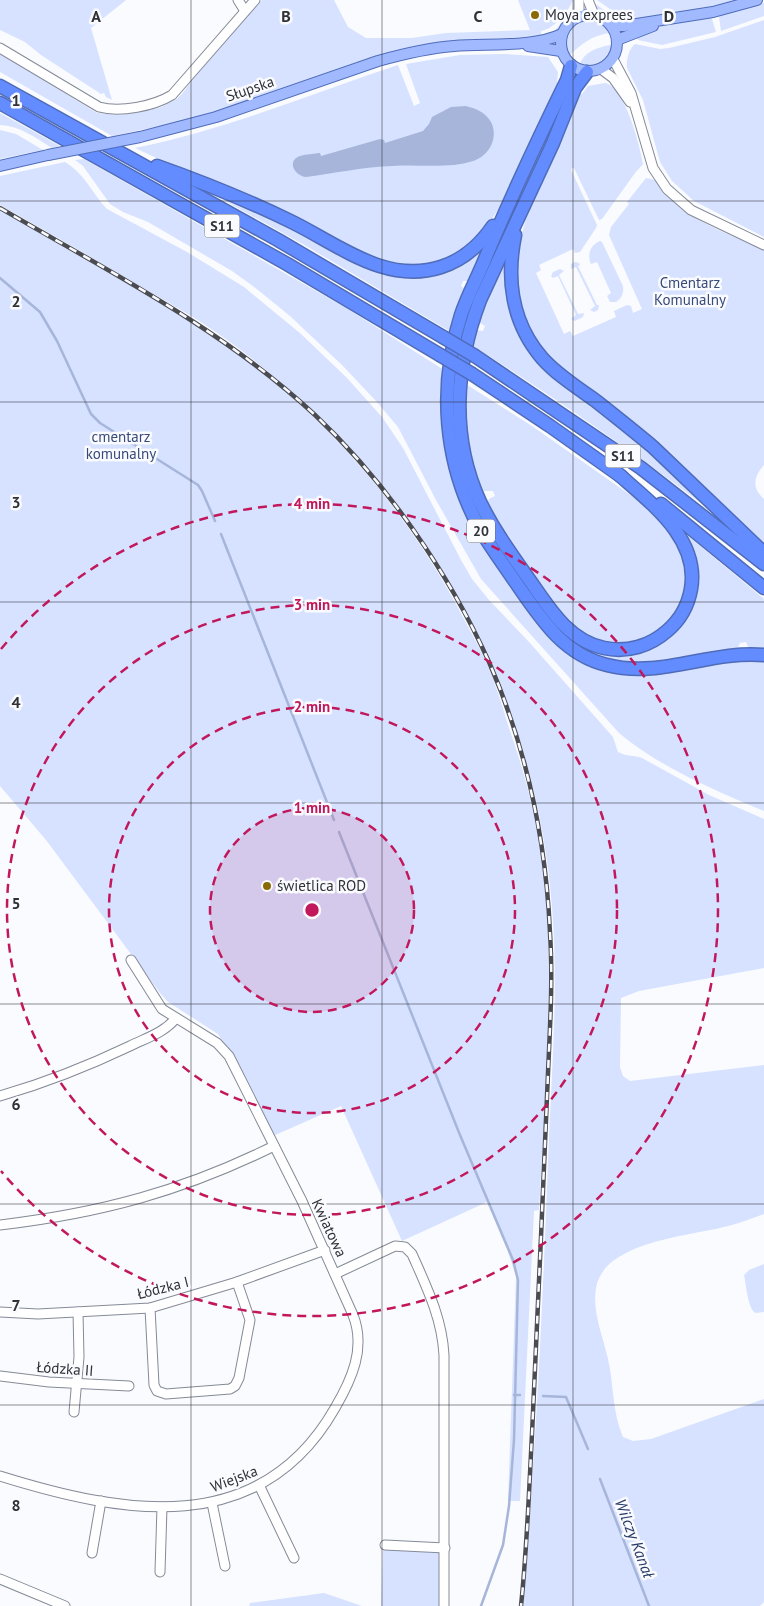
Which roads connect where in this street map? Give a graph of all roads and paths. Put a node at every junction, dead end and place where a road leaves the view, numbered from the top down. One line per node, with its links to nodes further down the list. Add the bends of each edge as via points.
1 (238, 0): 6 (street)
2 (254, 0): 6 (street)
3 (579, 0): 8 (street)
4 (588, 0): 7 (street)
5 (757, 0): 9 (main road)
6 (245, 10): 14 (street, via 172,95 155,103 120,110 94,104)
7 (594, 15): 8 (main road); 10 (main road)
8 (579, 17): 11 (main road, via 569,23)
9 (682, 17): 10 (main road); 12 (main road)
10 (612, 26): 12 (main road)
11 (562, 34): 13 (main road, Słupska); 15 (main road)
12 (617, 40): 16 (main road)
13 (509, 44): 15 (main road, Słupska); 24 (main road, Słupska, bridge, via 453,46 378,60 216,117 140,137)
14 (0, 48)
15 (561, 51): 17 (main road)
16 (613, 59): 18 (main road); 22 (street, via 631,93)
17 (571, 66): 19 (main road); 25 (highway, 20)
18 (601, 69): 19 (main road); 22 (street, via 613,78)
19 (586, 72): 26 (highway, via 574,88)
20 (0, 86): 23 (highway, S11)
21 (0, 103): 28 (highway, S11, bridge, via 287,264 472,374)
22 (638, 115): 27 (street, via 653,168 674,197 691,210)
23 (123, 153): 25 (highway, via 290,220 363,260 402,272 432,270 473,250 486,238); 30 (highway, S11, bridge, via 475,356 641,468)
24 (0, 166)
25 (510, 201): 32 (highway, 20, via 462,315 448,375 447,414 451,451 468,504 480,529 542,620 570,648 591,660 636,670 724,656)
26 (520, 216): 28 (highway, via 480,300 464,353 459,396 463,451 473,484 488,516 555,616 584,640 615,650 640,646 672,627 690,596 692,577 689,555 680,536); 29 (highway, via 510,276 517,315 530,343 558,374 647,442)
27 (764, 245)
28 (615, 472): 31 (highway, S11, via 662,505)
29 (764, 553)
30 (764, 564)
31 (764, 588)
32 (764, 654)
33 (131, 960): 34 (street, Kwiatowa, via 160,1007)
34 (176, 1018): 35 (street, via 162,1031 111,1055); 36 (street, Kwiatowa, via 226,1052)
35 (0, 1096)
36 (274, 1146): 37 (street, via 212,1175 152,1196 73,1214); 38 (street, Kwiatowa)
37 (0, 1225)
38 (325, 1250): 39 (street, Kwiatowa); 40 (street, Łódzka I)
39 (335, 1274): 49 (street, Wiejska, via 358,1332 353,1372 339,1402 317,1435 285,1467); 54 (street, Kwiatowa, via 395,1246 402,1246 410,1251 431,1296 443,1345)
40 (237, 1282): 41 (street, Łódzka I); 41 (street, via 250,1324 237,1384 227,1390 159,1393 154,1384)
41 (150, 1308): 43 (street, Łódzka I)
42 (0, 1312): 43 (street, Łódzka I)
43 (78, 1312): 45 (street)
44 (0, 1376): 45 (street, Łódzka II)
45 (78, 1384): 46 (street, Łódzka II); 47 (street)
46 (129, 1386)
47 (74, 1412)
48 (0, 1476): 50 (street, Wiejska)
49 (259, 1486): 51 (street, Wiejska); 56 (street)
50 (101, 1502): 52 (street, Wiejska); 55 (street)
51 (212, 1503): 52 (street, Wiejska); 57 (street)
52 (162, 1507): 58 (street)
53 (384, 1545): 54 (street)
54 (445, 1548): 61 (street, Kwiatowa)
55 (92, 1553)
56 (294, 1558)
57 (226, 1566)
58 (160, 1572)
59 (0, 1579): 60 (street)
60 (65, 1606)
61 (444, 1606)

